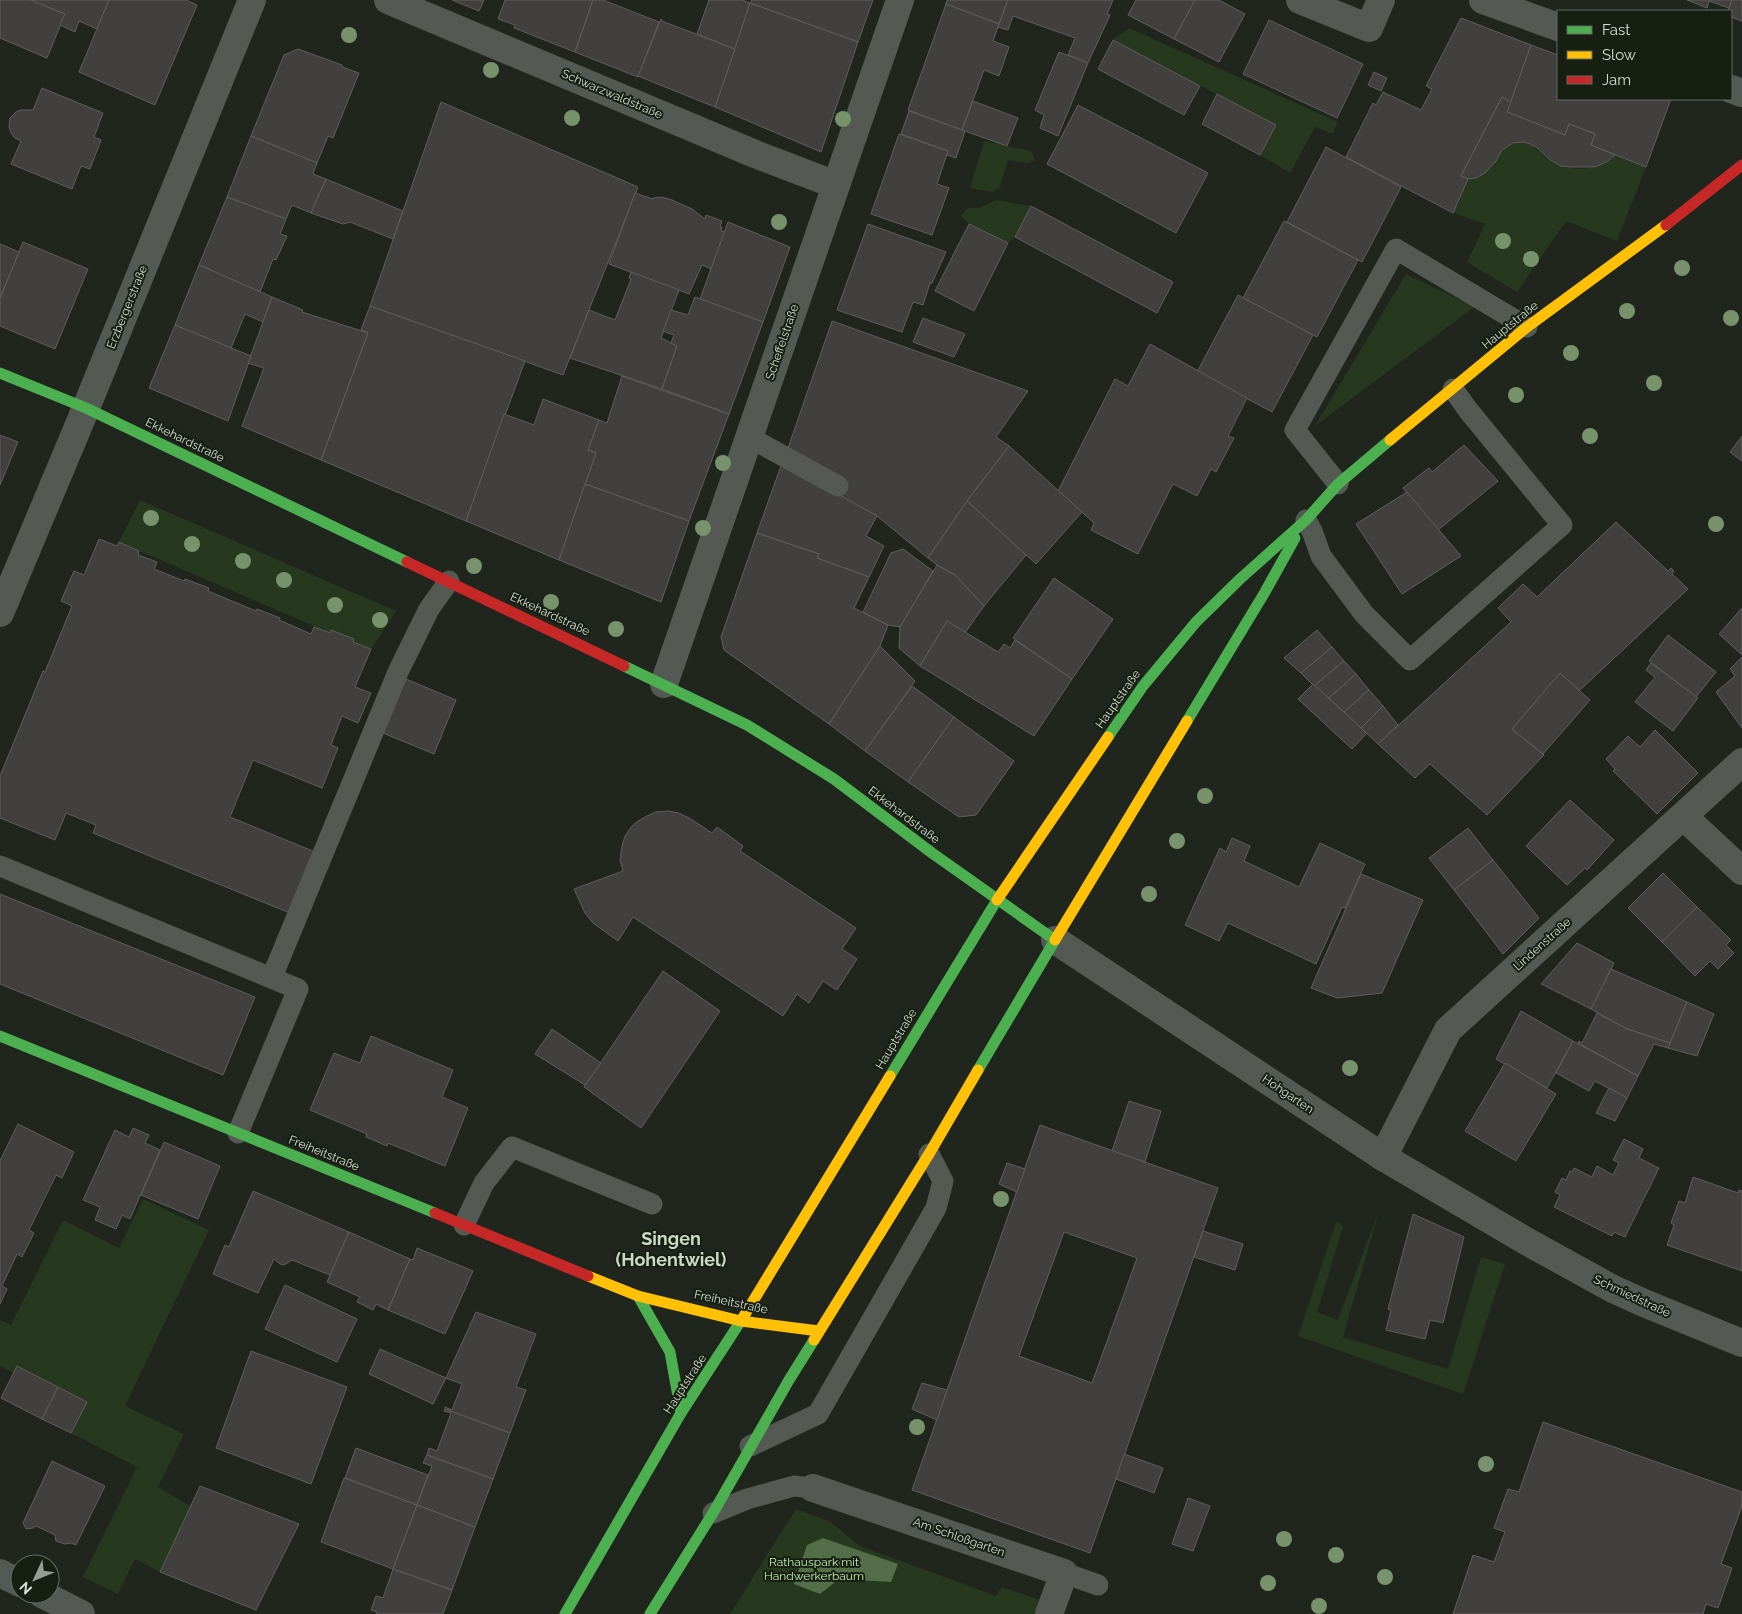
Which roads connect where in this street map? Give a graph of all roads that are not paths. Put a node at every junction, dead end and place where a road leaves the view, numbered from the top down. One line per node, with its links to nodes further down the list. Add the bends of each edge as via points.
1 (252, 0): 13 (street, Erzbergerstraße)
2 (388, 0): 9 (street, Schwarzwaldstraße)
3 (900, 0): 9 (street, Scheffelstraße)
4 (1300, 0): 5 (street, via 1369,28)
5 (1381, 0)
6 (1483, 0): 7 (street)
7 (1557, 27)
8 (1742, 165): 10 (main road, Hauptstraße, via 1650,238)
9 (836, 185): 14 (street, Scheffelstraße)
10 (1527, 327): 12 (main road, Hauptstraße); 15 (lane, via 1396,249 1294,430)
11 (0, 373): 13 (main road, Ekkehardstraße)
12 (1452, 389): 15 (main road, Hauptstraße); 17 (lane, via 1562,525 1410,660 1364,614 1321,556)
13 (86, 408): 18 (main road, Ekkehardstraße); 19 (street, Erzbergerstraße)
14 (749, 436): 16 (lane); 20 (street, Scheffelstraße)
15 (1338, 484): 17 (main road, Hauptstraße)
16 (838, 486)
17 (1306, 520): 25 (main road, Hauptstraße, via 1196,622 1149,679); 26 (main road, Hauptstraße)
18 (448, 581): 20 (main road, Ekkehardstraße); 27 (lane, via 429,609 398,672)
19 (0, 612)
20 (664, 684): 25 (main road, Ekkehardstraße, via 747,724 834,779)
21 (1742, 762): 22 (street, Lindenstraße)
22 (1684, 817): 24 (street); 31 (street, Lindenstraße, via 1448,1030)
23 (0, 866): 27 (lane)
24 (1742, 871)
25 (996, 900): 26 (main road, Ekkehardstraße); 36 (main road, Hauptstraße)
26 (1055, 940): 30 (main road, Hauptstraße); 31 (street, Hohgarten)
27 (272, 978): 29 (lane, via 298,988)
28 (0, 1036): 29 (main road, Freiheitstraße)
29 (238, 1133): 33 (main road, Freiheitstraße)
30 (929, 1154): 37 (main road, Hauptstraße); 40 (lane, via 943,1181 936,1208 818,1414)
31 (1383, 1157): 34 (street, Hohgarten)
32 (652, 1204): 33 (lane, via 512,1147 484,1183)
33 (464, 1225): 35 (main road, Freiheitstraße)
34 (1526, 1241): 38 (street, Schmiedstraße, via 1613,1289)
35 (638, 1296): 36 (main road, Freiheitstraße); 39 (main road, via 670,1352)
36 (741, 1321): 37 (main road, Freiheitstraße); 39 (main road, Hauptstraße)
37 (819, 1331): 40 (main road, Hauptstraße)
38 (1742, 1343)
39 (682, 1413): 47 (main road, Hauptstraße)
40 (750, 1446): 42 (main road, Hauptstraße)
41 (813, 1488): 42 (lane, via 786,1488); 43 (street, Am Schloßgarten)
42 (713, 1513): 48 (main road, Hauptstraße)
43 (1064, 1573): 44 (lane); 49 (street)
44 (1098, 1585)
45 (60, 1603): 46 (street)
46 (81, 1614)
47 (565, 1614)
48 (650, 1614)
49 (1050, 1614)

